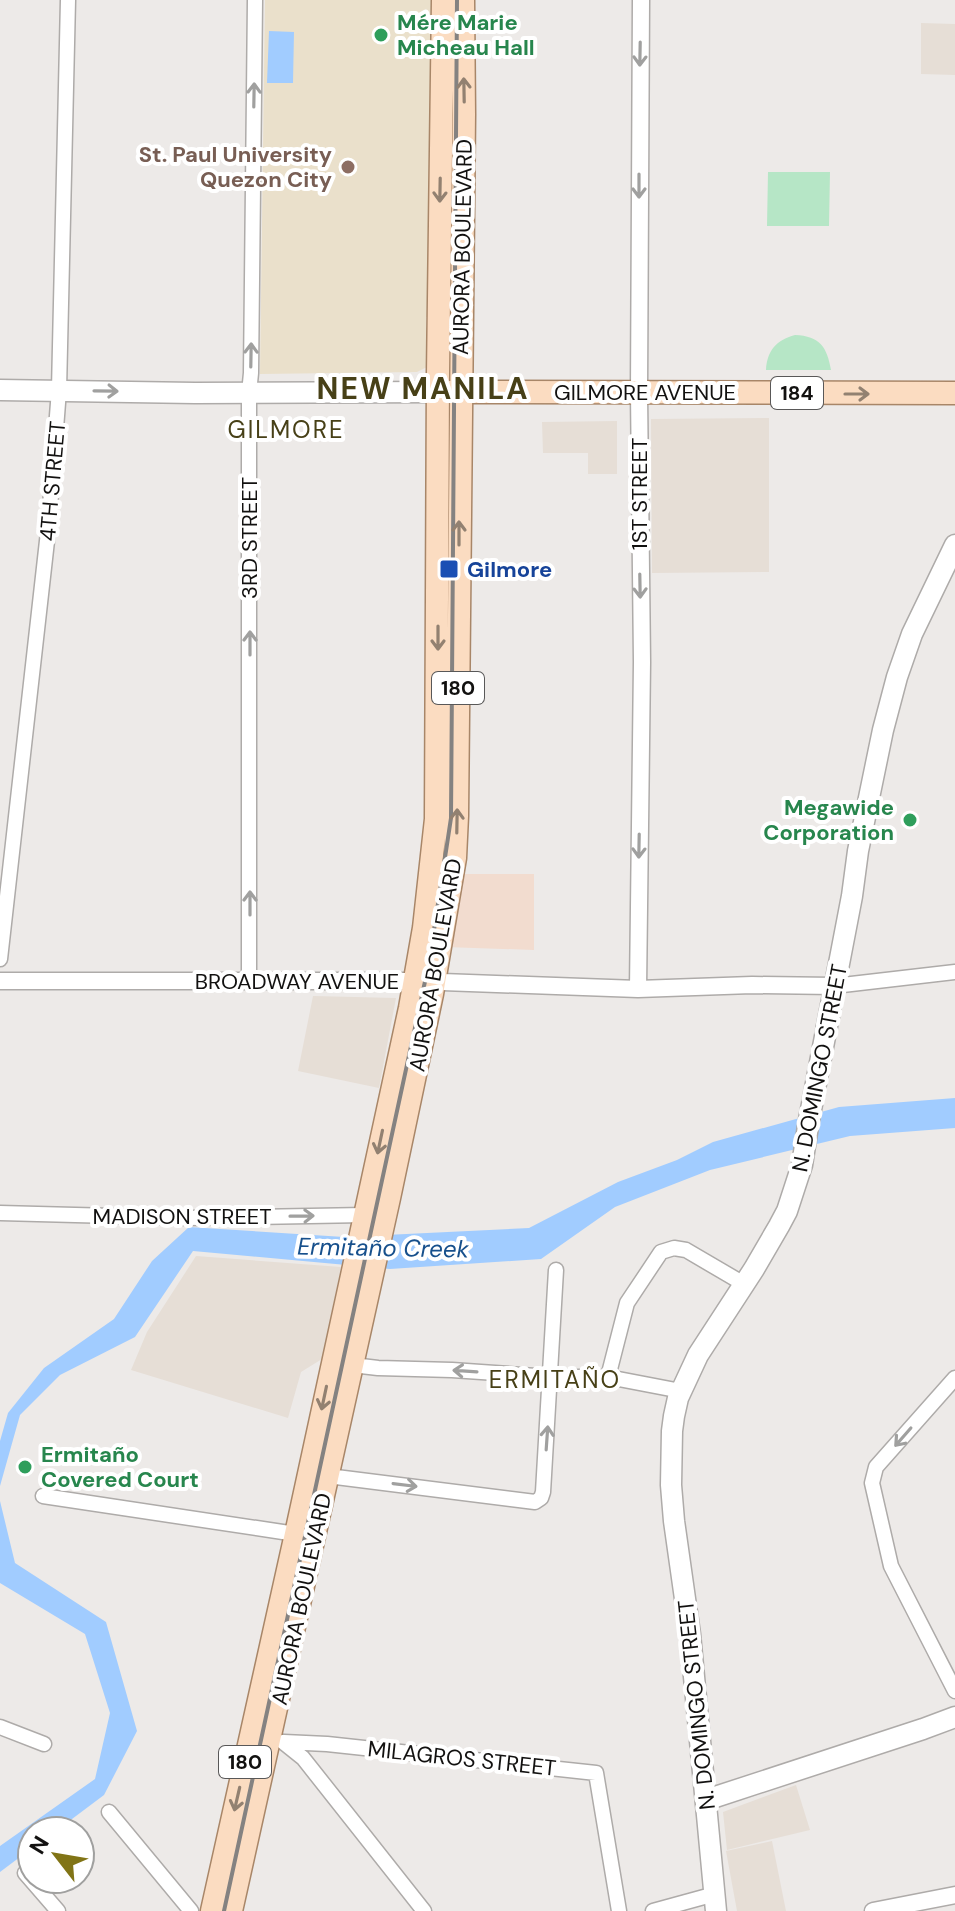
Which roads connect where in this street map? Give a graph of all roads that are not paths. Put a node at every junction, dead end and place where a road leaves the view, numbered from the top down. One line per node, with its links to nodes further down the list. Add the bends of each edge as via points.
1 (68, 0): 7 (street, 4TH STREET)
2 (255, 0): 9 (street, 3RD STREET, one-way to 2)
3 (443, 0): 8 (main road, AURORA BOULEVARD / 180, one-way to 8)
4 (463, 0): 8 (main road, AURORA BOULEVARD / 180, one-way to 4, via 464,114)
5 (641, 0): 10 (street, 1ST STREET, one-way to 10)
6 (0, 390): 7 (main road, GILMORE AVENUE)
7 (59, 390): 9 (main road, GILMORE AVENUE, one-way to 9); 13 (street, 4TH STREET)
8 (450, 392): 9 (main road, GILMORE AVENUE); 10 (main road, GILMORE AVENUE / 184); 17 (main road, AURORA BOULEVARD / 180, via 436,819)
9 (249, 393): 16 (street, 3RD STREET, one-way to 9)
10 (639, 393): 11 (main road, GILMORE AVENUE / 184, one-way to 11); 19 (street, 1ST STREET, one-way to 19)
11 (955, 393)
12 (955, 545): 18 (main road, N. DOMINGO STREET, via 897,677)
13 (0, 959)
14 (955, 972): 18 (street)
15 (0, 981): 16 (street, BROADWAY AVENUE)
16 (249, 981): 17 (street, BROADWAY AVENUE)
17 (425, 981): 19 (street, BROADWAY AVENUE); 21 (main road, AURORA BOULEVARD / 180)
18 (834, 986): 19 (street, BROADWAY AVENUE); 23 (main road, N. DOMINGO STREET, via 802,1165 787,1211)
19 (638, 989)
20 (0, 1213): 21 (street, MADISON STREET, one-way to 21)
21 (369, 1226): 24 (main road, AURORA BOULEVARD / 180)
22 (556, 1270): 25 (street)
23 (744, 1284): 26 (street, via 686,1250 661,1252 627,1303); 28 (main road, N. DOMINGO STREET)
24 (342, 1363): 25 (street, one-way to 24); 29 (main road, AURORA BOULEVARD / 180); 31 (main road, AURORA BOULEVARD / 180, one-way to 31)
25 (551, 1377): 26 (street); 29 (street, one-way to 25, via 535,1502 543,1492)
26 (608, 1377): 28 (street)
27 (955, 1378): 33 (street, one-way to 33, via 876,1467 872,1483 891,1566)
28 (681, 1391): 40 (main road, N. DOMINGO STREET, via 672,1431 671,1485)
29 (328, 1476): 32 (main road, AURORA BOULEVARD / 180)
30 (43, 1496): 31 (street)
31 (296, 1534): 32 (main road, AURORA BOULEVARD / 180)
32 (288, 1615): 36 (main road, AURORA BOULEVARD / 180)
33 (955, 1691)
34 (955, 1717): 40 (main road)
35 (0, 1727): 37 (street)
36 (269, 1739): 38 (street, MILAGROS STREET); 39 (street); 47 (main road, AURORA BOULEVARD / 180, one-way to 47); 48 (main road, AURORA BOULEVARD / 180)
37 (44, 1744)
38 (327, 1744): 39 (street); 50 (street, MILAGROS STREET, via 596,1773)
39 (303, 1758): 49 (street)
40 (706, 1800): 44 (main road, N. DOMINGO STREET)
41 (109, 1812): 46 (street)
42 (44, 1895): 45 (street)
43 (955, 1895): 52 (street)
44 (716, 1903): 51 (street)
45 (58, 1911)
46 (191, 1911)
47 (212, 1911)
48 (231, 1911)
49 (424, 1911)
50 (619, 1911)
51 (653, 1911)
52 (873, 1911)

